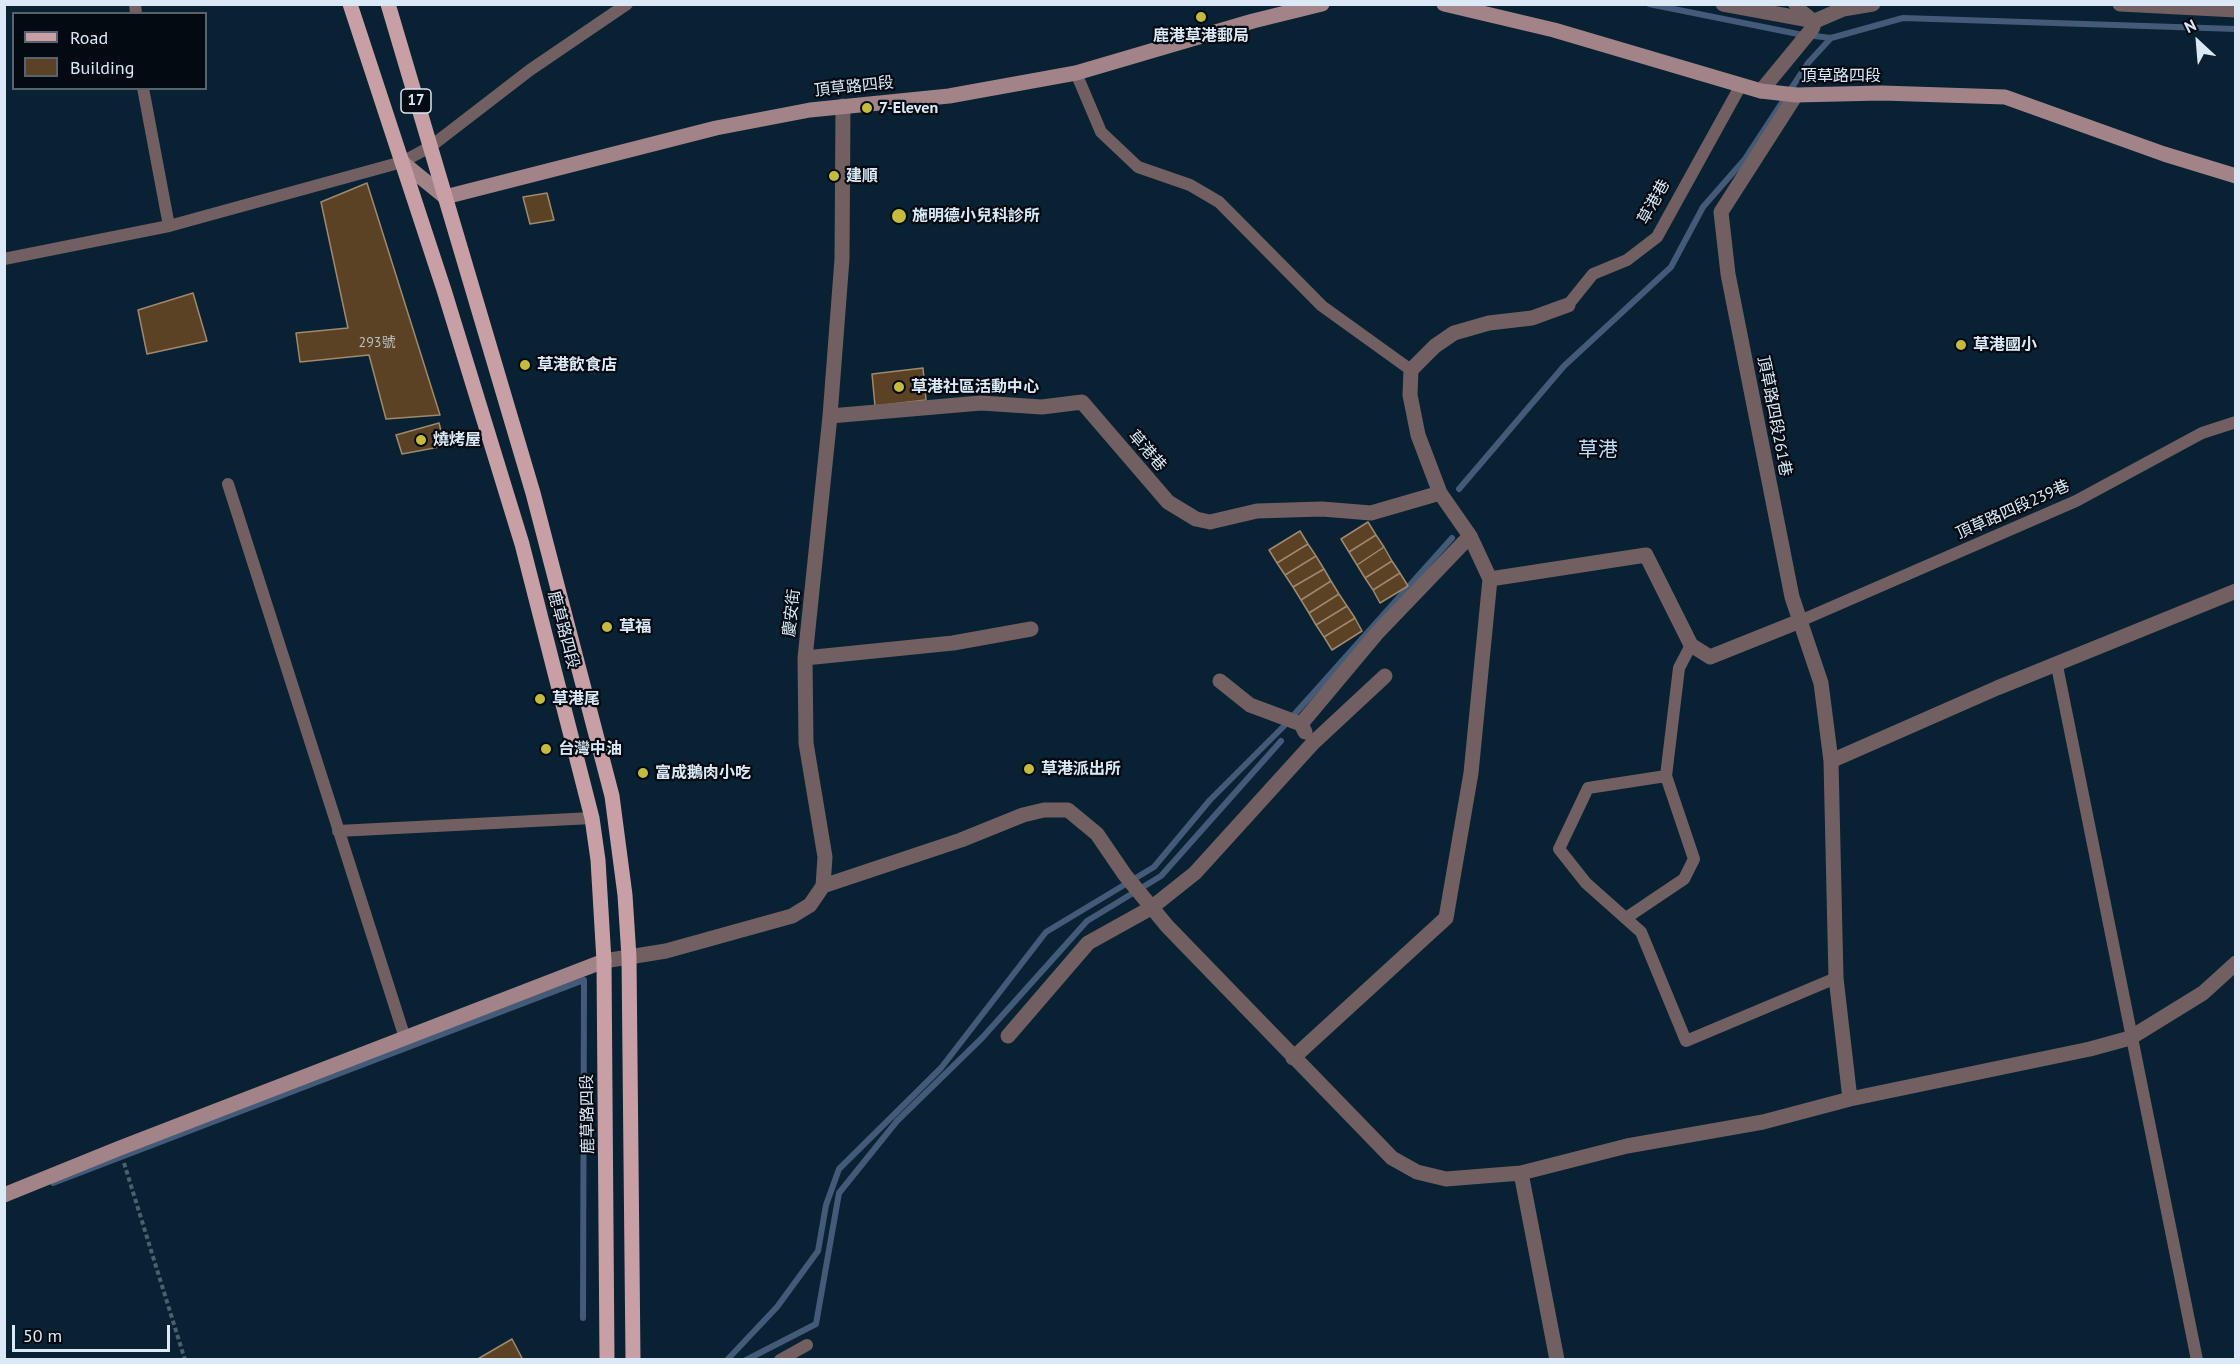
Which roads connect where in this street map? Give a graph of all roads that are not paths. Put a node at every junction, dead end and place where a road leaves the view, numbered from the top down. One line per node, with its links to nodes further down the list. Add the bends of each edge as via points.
1 (350, 4): 19 (main road, 鹿草路四段 / 17)
2 (388, 4): 18 (main road, 鹿草路四段 / 17)
3 (627, 4): 18 (lane, via 530,70)
4 (1322, 4): 12 (street, 頂草路四段)
5 (1444, 4): 13 (street, 頂草路四段, via 1554,30)
6 (1724, 4): 11 (street)
7 (1794, 4): 11 (lane)
8 (1873, 4): 11 (street, via 1842,9)
9 (2120, 4): 10 (street)
10 (2235, 10)
11 (1815, 21): 15 (street)
12 (1076, 73): 17 (street, 頂草路四段, via 949,96); 25 (lane, via 1101,132 1138,167 1190,185 1219,202 1322,306)
13 (1741, 85): 15 (street, 頂草路四段); 24 (lane, 草港巷, via 1657,237 1627,260 1593,274)
14 (143, 90): 22 (lane)
15 (1761, 91): 16 (street, 頂草路四段)
16 (1796, 95): 20 (street, 頂草路四段, via 2005,97); 33 (street, 頂草路四段261巷, via 1721,212 1728,274)
17 (843, 106): 21 (street, 頂草路四段, via 716,128); 26 (street, 慶安街, via 842,258)
18 (430, 147): 19 (lane); 21 (main road, 鹿草路四段 / 17)
19 (402, 162): 21 (street); 22 (lane); 44 (main road, 鹿草路四段 / 17, via 522,544)
20 (2235, 176)
21 (446, 196): 49 (main road, 鹿草路四段 / 17, via 533,493 612,796)
22 (169, 226): 23 (lane)
23 (4, 259)
24 (1568, 305): 25 (street, via 1532,318 1489,323 1454,333)
25 (1411, 370): 29 (street, via 1410,395 1418,435)
26 (830, 416): 29 (street, 草港巷, via 981,403 1042,407 1082,402 1168,502 1196,519 1210,522 1257,511 1322,509 1371,513); 36 (street, 慶安街)
27 (2235, 422): 33 (lane, 頂草路四段239巷, via 2202,433 2076,501)
28 (228, 484): 45 (lane)
29 (1440, 493): 30 (street)
30 (1470, 536): 31 (street); 40 (street, via 1378,632)
31 (1490, 579): 35 (street, via 1646,555); 56 (street, via 1471,773 1446,918)
32 (2235, 591): 37 (street)
33 (1800, 621): 35 (street, via 1710,657); 42 (street, 頂草路四段261巷, via 1821,683)
34 (1031, 629): 36 (street, via 953,643)
35 (1691, 645): 43 (lane, via 1679,668)
36 (806, 658): 46 (street, 慶安街, via 806,744 825,857)
37 (2057, 666): 42 (street); 55 (lane)
38 (1385, 676): 41 (street)
39 (1220, 681): 40 (street, via 1250,705)
40 (1300, 724): 41 (street)
41 (1313, 743): 47 (street, via 1195,873)
42 (1831, 761): 52 (street, 頂草路四段261巷)
43 (1666, 776): 48 (lane, via 1694,859 1684,879); 48 (lane, via 1588,788 1558,849 1586,883)
44 (592, 818): 45 (lane); 50 (main road, 鹿草路四段 / 17)
45 (338, 831): 54 (lane)
46 (823, 886): 47 (street, via 1044,810 1068,810 1097,834); 49 (street, via 810,905 792,916)
47 (1147, 903): 53 (street, via 1088,943); 56 (street)
48 (1626, 918): 52 (lane, via 1641,932 1686,1041)
49 (629, 957): 50 (street); 62 (main road, 鹿草路四段 / 17)
50 (604, 961): 54 (street); 61 (main road, 鹿草路四段 / 17)
51 (2235, 963): 55 (street, via 2203,993)
52 (1836, 978): 57 (street, 頂草路四段261巷)
53 (1008, 1036)
54 (405, 1038): 59 (street)
55 (2130, 1038): 57 (street, via 2023,1065); 65 (lane)
56 (1293, 1058): 58 (street, via 1392,1158 1417,1172 1446,1179)
57 (1850, 1099): 58 (street, via 1763,1122 1627,1146)
58 (1521, 1173): 64 (street)
59 (4, 1195)
60 (807, 1345): 63 (lane)
61 (607, 1359)
62 (633, 1359)
63 (780, 1359)
64 (1557, 1359)
65 (2197, 1359)

